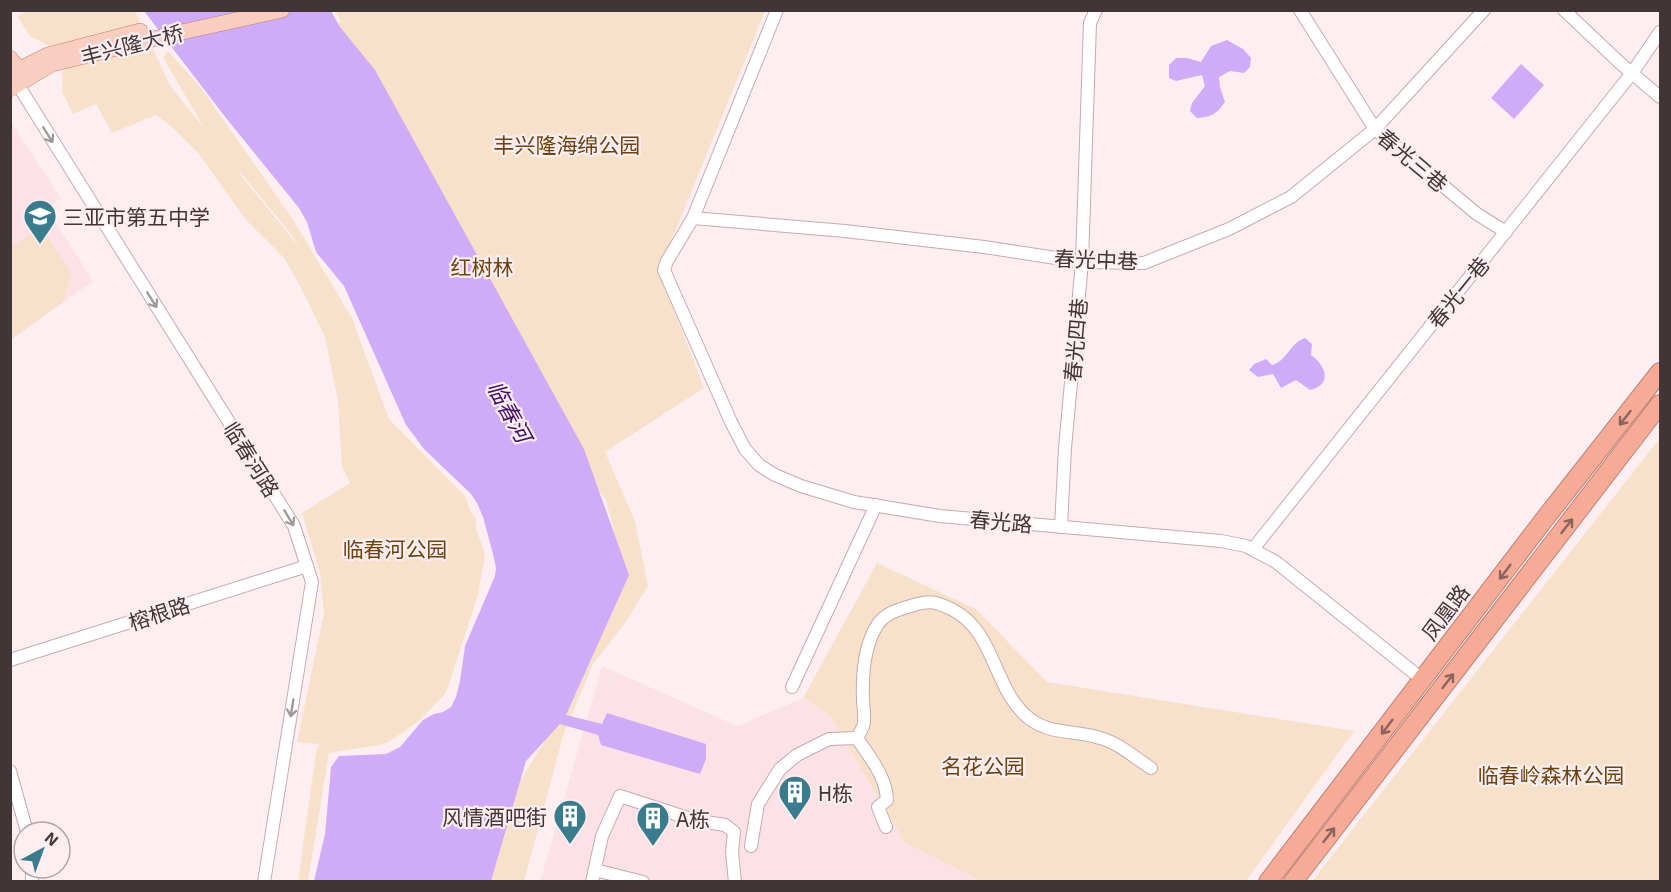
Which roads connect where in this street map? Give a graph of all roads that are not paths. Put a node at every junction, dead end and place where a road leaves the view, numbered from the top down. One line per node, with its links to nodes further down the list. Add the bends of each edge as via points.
1 (231, 10): 9 (main road, 丰兴隆大桥)
2 (282, 10): 9 (main road, 丰兴隆大桥)
3 (777, 10): 14 (street)
4 (1096, 10): 16 (street, 春光四巷, via 1090,23)
5 (1300, 10): 13 (street, 春光三巷)
6 (1484, 10): 13 (street, 春光中巷)
7 (1564, 10): 10 (street)
8 (1660, 32): 10 (street, 春光一巷)
9 (50, 59): 11 (main road)
10 (1632, 73): 12 (street); 15 (street, 春光一巷)
11 (13, 75): 22 (street, 临春河路, one-way to 22, via 294,526)
12 (1660, 97)
13 (1375, 129): 15 (street, 春光三巷, via 1477,214); 16 (street, 春光中巷, via 1291,197 1228,229 1144,263)
14 (693, 218): 16 (street, 春光中巷, via 845,231); 19 (street, 春光路, via 664,270 746,449 759,465 775,475)
15 (1506, 232): 21 (street, 春光一巷)
16 (1082, 262): 20 (street, 春光四巷)
17 (1660, 372): 24 (highway, 凤凰路, one-way to 24)
18 (1660, 404): 37 (highway, 凤凰路, one-way to 18)
19 (876, 506): 20 (street, 春光路); 25 (street)
20 (1061, 527): 21 (street, 春光路, via 1221,541)
21 (1253, 549): 24 (street, 春光路, via 1276,562)
22 (307, 566): 23 (street, 榕根路); 33 (street, 临春河路, one-way to 33, via 312,582)
23 (10, 660)
24 (1423, 680): 36 (highway, 凤凰路, one-way to 36)
25 (792, 687)
26 (857, 738): 27 (street, via 864,722 865,661 879,622 894,610 927,601 958,612 973,625 1013,703 1030,719 1049,730 1112,742); 30 (street, via 886,786 887,800 878,807); 31 (street, via 829,739 797,755 780,769 758,804)
27 (1151, 768)
28 (10, 771): 29 (street)
29 (24, 820)
30 (886, 827)
31 (752, 846)
32 (593, 876): 34 (street); 35 (street, via 603,836 620,796 694,820 725,825 734,832)
33 (264, 882)
34 (643, 882)
35 (735, 882)
36 (1268, 882)
37 (1293, 882)

